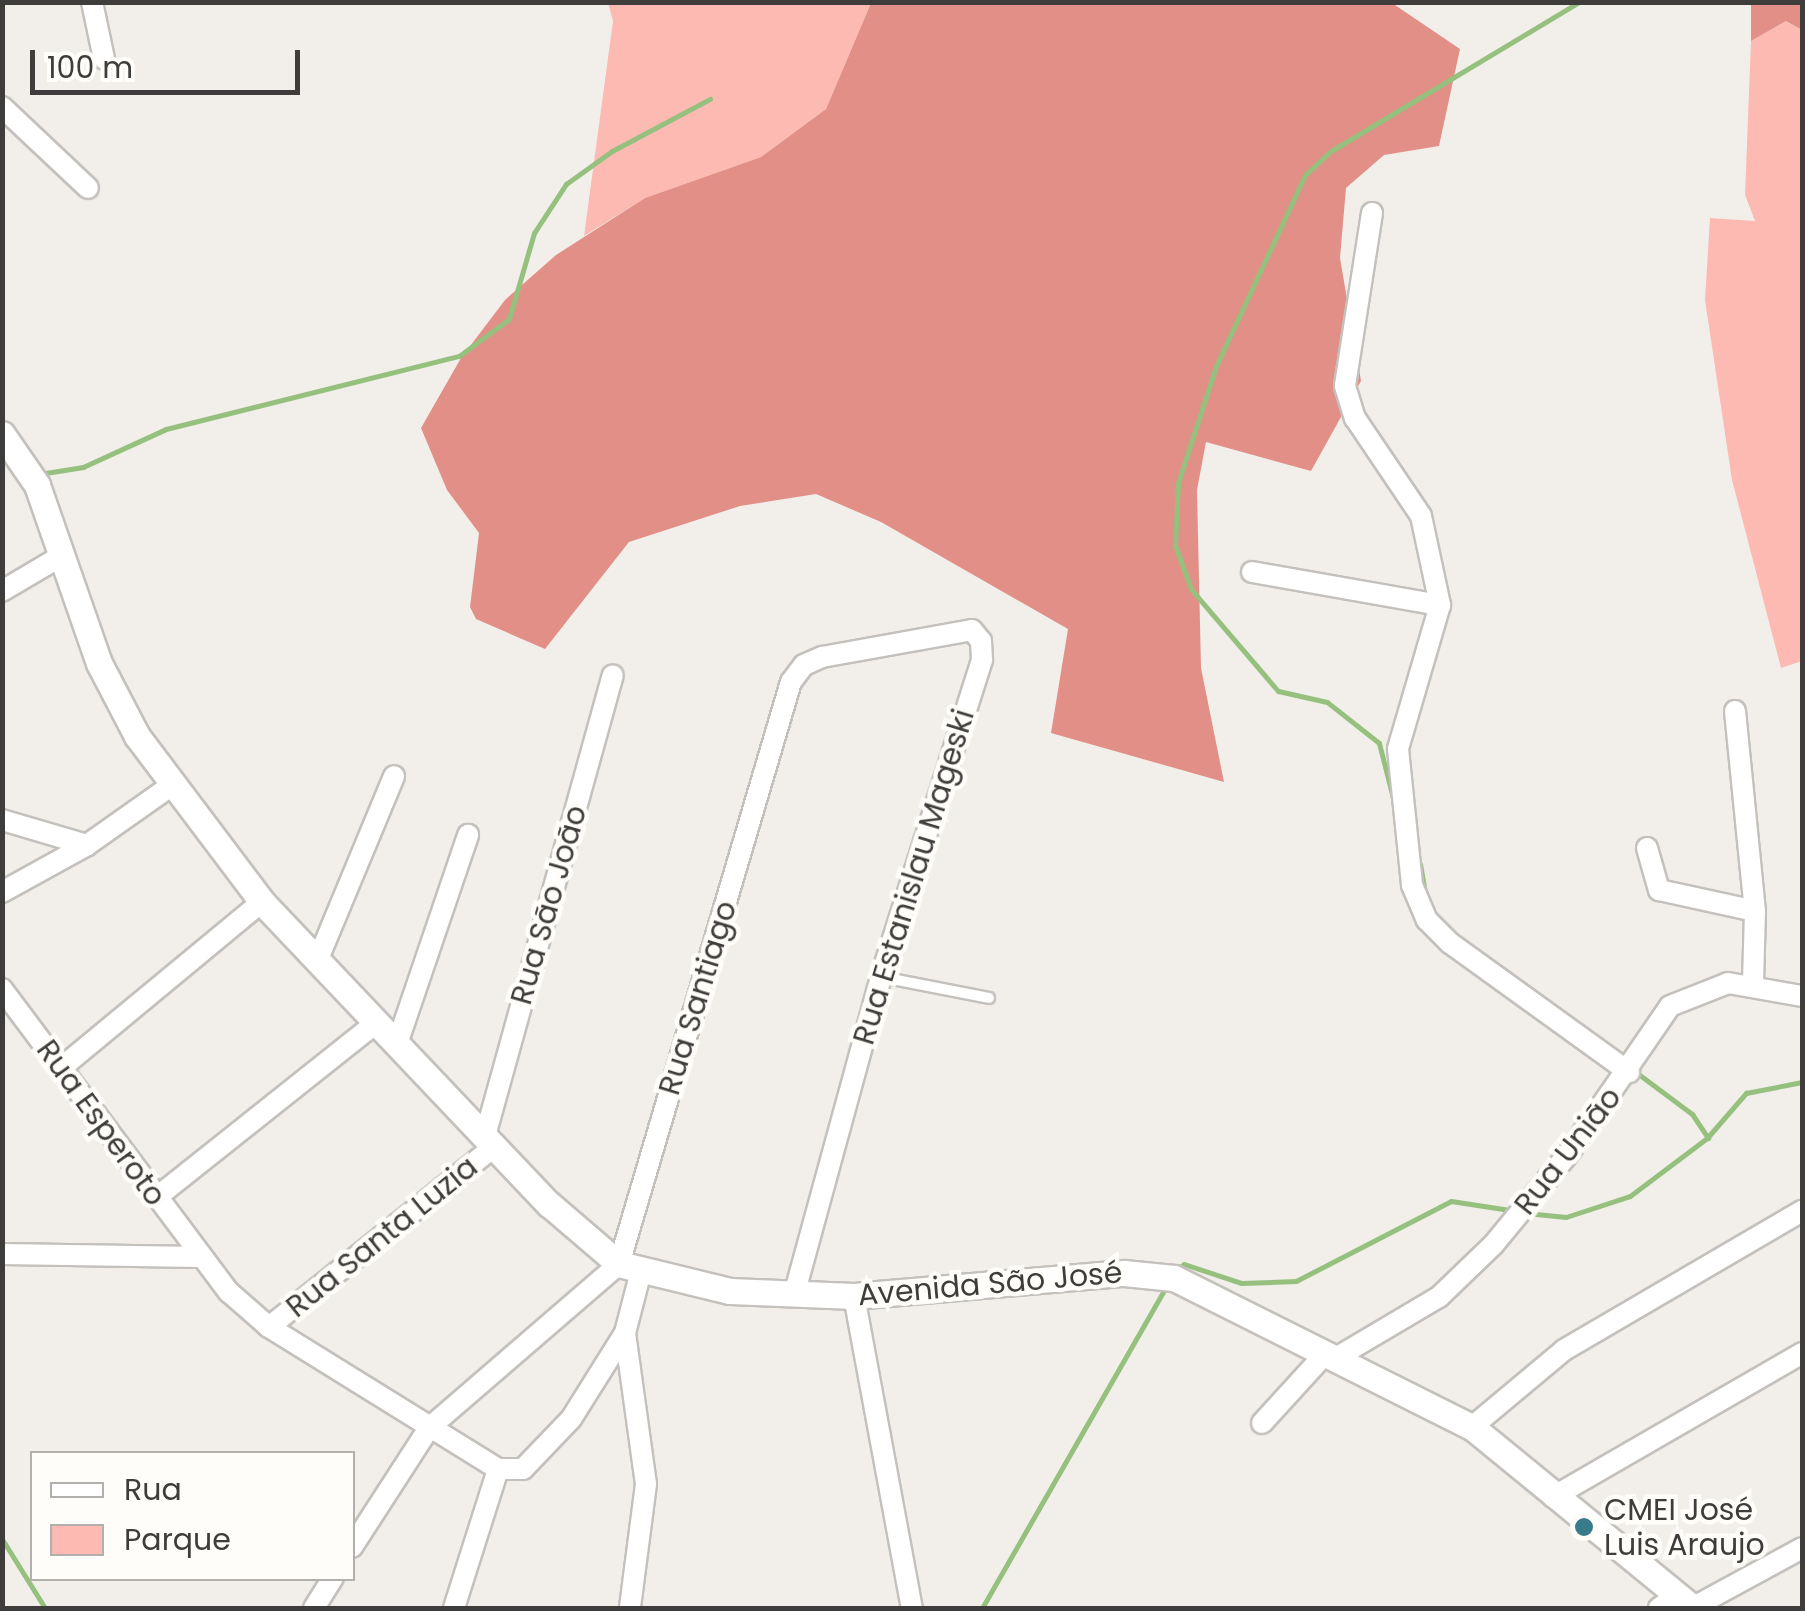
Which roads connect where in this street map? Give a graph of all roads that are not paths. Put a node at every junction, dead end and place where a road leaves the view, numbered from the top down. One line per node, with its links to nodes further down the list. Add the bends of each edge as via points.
1 (92, 2): 2 (street)
2 (104, 59)
3 (2, 107): 4 (street)
4 (88, 188)
5 (1372, 212): 10 (street, via 1346,347 1348,402 1421,516)
6 (2, 434): 7 (street, via 31,474)
7 (64, 555): 9 (street); 15 (street, via 116,701)
8 (1252, 572): 10 (street)
9 (6, 586)
10 (1440, 605): 32 (street, via 1398,749 1405,848 1418,905 1450,944)
11 (804, 665): 24 (street, Rua Estanislau Mageski, via 962,629 981,640 982,660); 38 (street, Rua Santiago, via 784,700)
12 (613, 675): 33 (street, Rua São João)
13 (1735, 712): 22 (street)
14 (394, 776): 23 (street)
15 (175, 783): 18 (street); 21 (street)
16 (2, 820): 18 (street)
17 (468, 835): 30 (street)
18 (87, 844): 20 (street)
19 (1647, 848): 22 (street, via 1660,890)
20 (2, 892)
21 (262, 902): 23 (street); 31 (street)
22 (1755, 911): 25 (street)
23 (318, 959): 29 (street)
24 (881, 977): 28 (lane); 39 (street, Rua Estanislau Mageski)
25 (1753, 984): 27 (street, Rua União); 32 (street, Rua União, via 1706,988 1670,1006)
26 (2, 989): 31 (street, Rua Esperoto)
27 (1802, 996)
28 (989, 998)
29 (377, 1022): 30 (street); 34 (street)
30 (397, 1044): 33 (street)
31 (61, 1068): 34 (street, Rua Esperoto)
32 (1629, 1072): 44 (street, Rua União, via 1570,1153 1452,1286)
33 (490, 1141): 38 (street); 41 (street, Rua Santa Luzia)
34 (156, 1197): 37 (street, Rua Esperoto)
35 (1802, 1211): 46 (street, via 1564,1350)
36 (3, 1254): 37 (street)
37 (199, 1257): 41 (street, Rua Esperoto)
38 (630, 1267): 39 (street, Avenida São José, via 730,1291); 42 (street, Rua Santiago); 47 (street)
39 (794, 1294): 40 (street, Avenida São José)
40 (854, 1296): 44 (street, Avenida São José, via 1142,1272 1190,1284); 57 (street)
41 (269, 1327): 47 (street, Rua Esperoto)
42 (625, 1333): 48 (street, via 553,1442 524,1470); 56 (street, via 646,1456)
43 (1802, 1353): 49 (street)
44 (1330, 1356): 45 (street, Rua União); 46 (street, Avenida São José)
45 (1262, 1424)
46 (1472, 1427): 49 (street, Avenida São José)
47 (428, 1428): 48 (street, Rua Esperoto); 50 (street)
48 (498, 1468): 55 (street)
49 (1553, 1497): 53 (street, Avenida São José)
50 (355, 1542)
51 (1802, 1548): 53 (street)
52 (331, 1581): 54 (street)
53 (1680, 1605)
54 (314, 1608)
55 (454, 1608)
56 (630, 1608)
57 (912, 1608)

